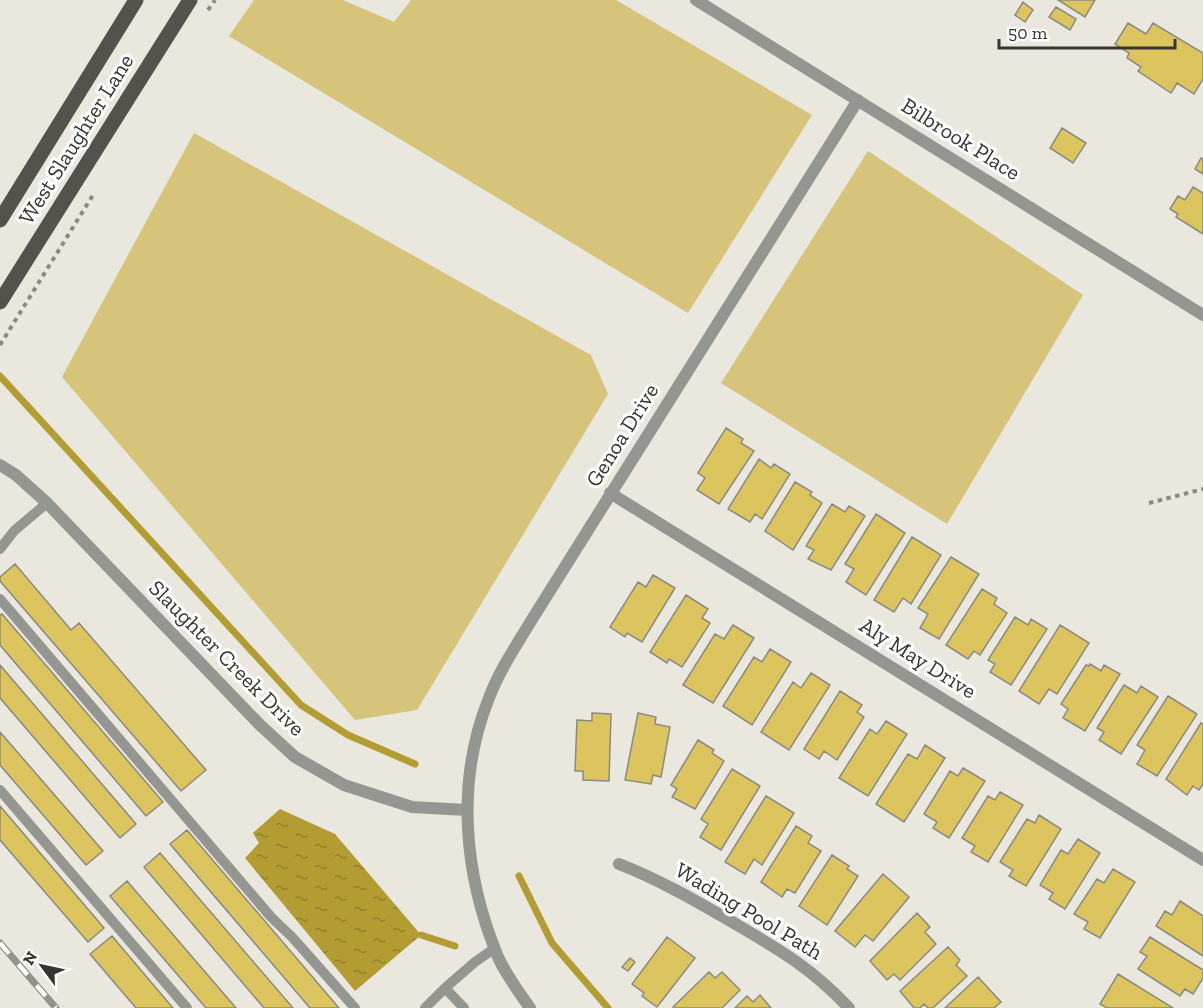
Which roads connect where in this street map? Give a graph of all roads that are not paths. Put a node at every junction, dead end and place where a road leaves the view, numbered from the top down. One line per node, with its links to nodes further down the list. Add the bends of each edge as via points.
1 (136, 0): 5 (main road, West Slaughter Lane)
2 (190, 0): 6 (main road, West Slaughter Lane)
3 (696, 0): 4 (street, Bilbrook Place)
4 (858, 100): 7 (street, Bilbrook Place); 9 (street, Genoa Drive)
5 (0, 220)
6 (0, 302)
7 (1203, 315)
8 (0, 465): 10 (street, Slaughter Creek Drive)
9 (610, 493): 14 (street, Genoa Drive, via 525,631 489,698 479,728); 15 (street, Aly May Drive)
10 (47, 503): 11 (lane, via 14,531); 14 (street, Slaughter Creek Drive, via 295,757 344,785 412,807)
11 (0, 549)
12 (0, 599): 20 (lane, via 271,917)
13 (0, 790): 19 (lane)
14 (467, 810): 17 (street, via 475,885)
15 (1203, 860)
16 (619, 864): 24 (street, Wading Pool Path, via 679,891 800,962)
17 (495, 948): 18 (lane); 23 (street)
18 (445, 988): 21 (lane); 22 (lane)
19 (187, 1008)
20 (355, 1008)
21 (425, 1008)
22 (464, 1008)
23 (530, 1008)
24 (849, 1008)

